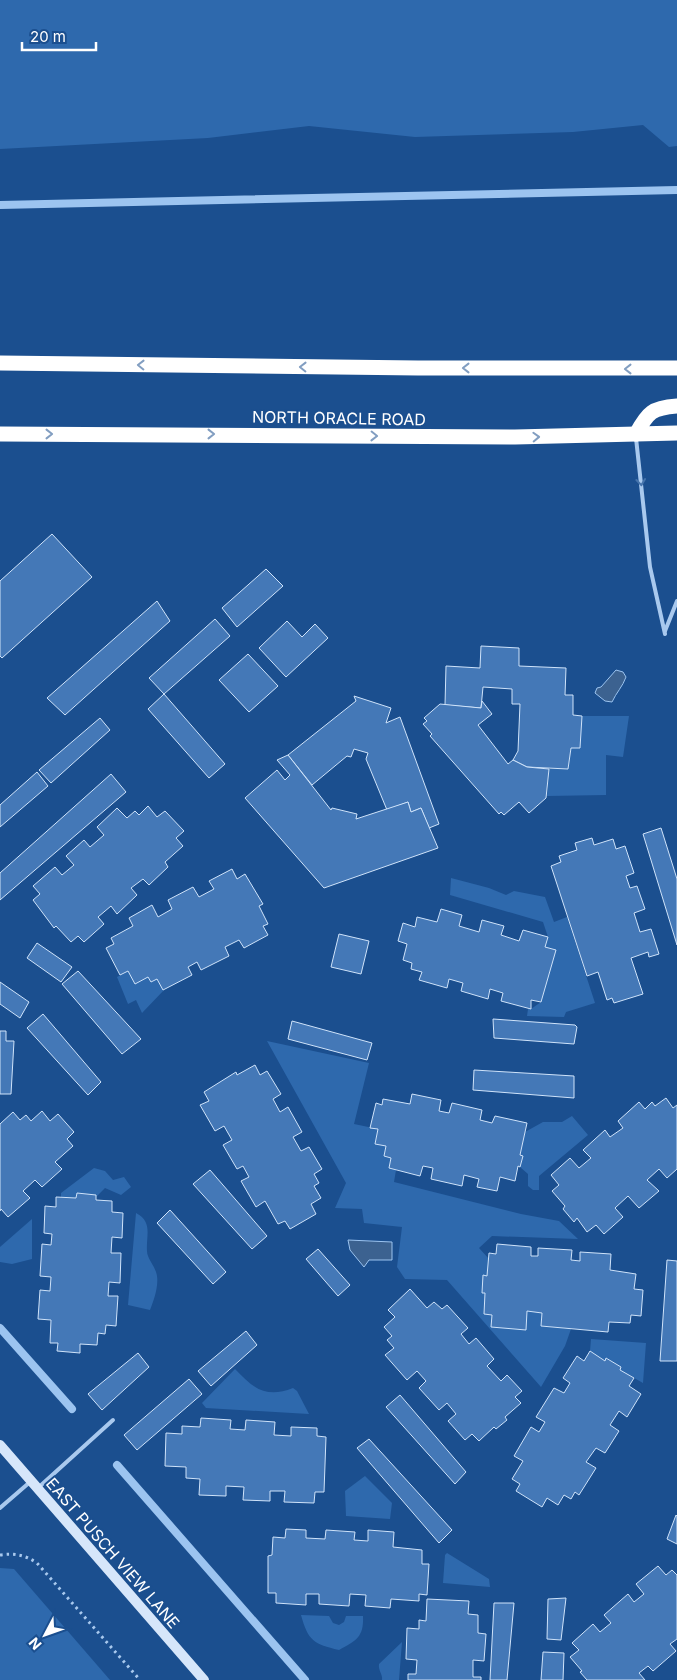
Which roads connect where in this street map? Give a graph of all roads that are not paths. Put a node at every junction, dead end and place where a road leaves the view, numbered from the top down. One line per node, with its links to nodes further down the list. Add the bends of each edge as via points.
1 (0, 363): 2 (highway, one-way to 1)
2 (677, 368)
3 (677, 406): 6 (highway, via 658,408 644,418)
4 (677, 433): 6 (highway, NORTH ORACLE ROAD)
5 (0, 434): 6 (highway, NORTH ORACLE ROAD, one-way to 6, via 516,437)
6 (636, 434): 7 (lane, one-way to 7, via 650,567 665,634)
7 (677, 601)
8 (113, 1420): 10 (lane)
9 (0, 1445): 10 (main road, EAST PUSCH VIEW LANE)
10 (34, 1485): 11 (lane); 12 (main road, EAST PUSCH VIEW LANE)
11 (0, 1508)
12 (204, 1680)

